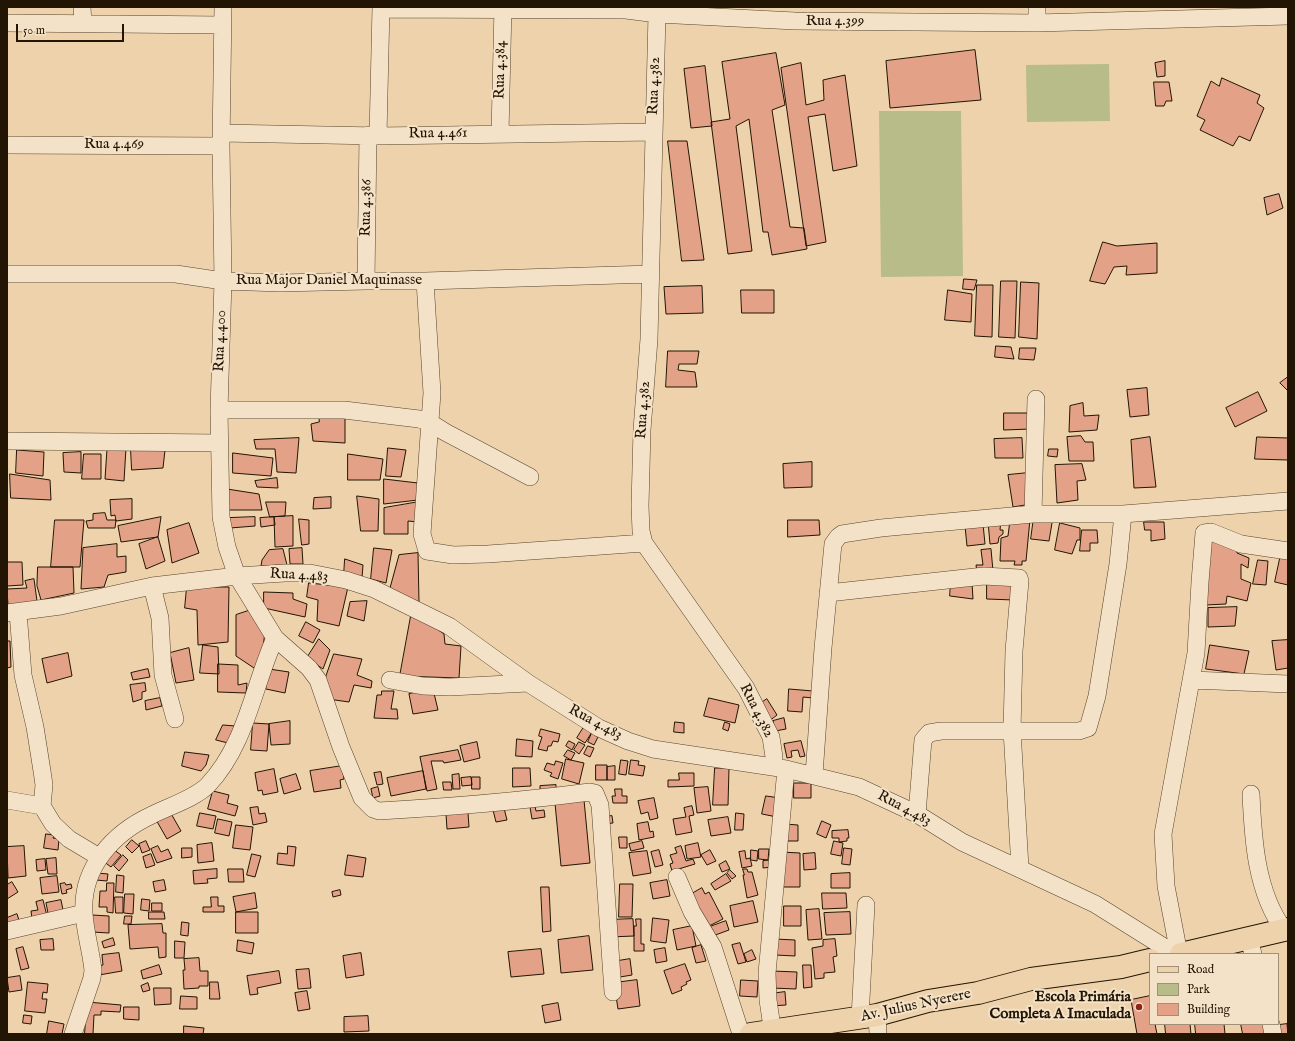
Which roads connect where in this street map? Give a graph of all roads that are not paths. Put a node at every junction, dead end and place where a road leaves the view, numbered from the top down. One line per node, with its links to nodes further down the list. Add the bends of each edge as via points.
1 (223, 7): 11 (street, Rua 4.400)
2 (381, 8): 3 (street, Rua 4.399); 14 (street, Rua 4.386)
3 (503, 8): 4 (street, Rua 4.399); 13 (street, Rua 4.384)
4 (626, 8): 6 (street, Rua 4.399)
5 (1231, 12): 8 (street, Rua 4.399); 9 (street, Rua 4.399)
6 (657, 14): 8 (street, Rua 4.399, via 795,22); 12 (street, Rua 4.382)
7 (82, 15): 10 (street); 11 (street)
8 (1037, 15)
9 (1288, 16)
10 (7, 23)
11 (222, 25): 15 (street, Rua 4.400)
12 (654, 132): 13 (street, Rua 4.461); 18 (street, Rua 4.382)
13 (500, 133): 14 (street, Rua 4.461)
14 (373, 135): 15 (street, Rua 4.461); 20 (street, Rua 4.386)
15 (221, 140): 16 (street, Rua 4.469); 19 (street, Rua 4.400)
16 (7, 145)
17 (7, 274): 19 (street, Rua Major Daniel Maquinasse, via 176,274)
18 (651, 274): 21 (street, Rua Major Daniel Maquinasse); 31 (street, Rua 4.382, via 640,506)
19 (223, 281): 20 (street, Rua Major Daniel Maquinasse); 23 (street, Rua 4.400)
20 (366, 281): 21 (street, Rua Major Daniel Maquinasse)
21 (425, 281): 24 (street, via 432,393)
22 (1036, 399): 29 (street)
23 (219, 410): 24 (street, via 344,410 407,416); 26 (street, Rua 4.400)
24 (429, 422): 27 (street); 31 (street, via 422,534 427,551 453,555 488,554)
25 (7, 441): 26 (street)
26 (220, 443): 33 (street, Rua 4.400, via 221,517)
27 (530, 477)
28 (1288, 501): 30 (street)
29 (1033, 514): 30 (street); 35 (street, via 842,534 833,544)
30 (1124, 514): 43 (street, via 1097,696 1090,724 1085,730 1079,731)
31 (644, 543): 44 (street, Rua 4.382, via 746,688 771,737 774,757)
32 (1288, 551): 39 (street, via 1241,544 1211,532 1204,533)
33 (236, 576): 34 (street, Rua 4.483); 37 (street, Rua 4.400); 40 (street, Rua 4.483, via 310,573 374,589 449,626)
34 (152, 586): 36 (street, Rua 4.483, via 61,606); 42 (street, via 160,618 163,675)
35 (828, 593): 43 (street, via 984,576 1019,578 1014,643); 45 (street)
36 (13, 613): 48 (street, via 43,778)
37 (275, 638): 50 (street, via 236,745 207,786 132,826 114,840); 62 (street, Rua 4.400, via 309,668 318,680 350,771 362,798 373,809 379,811 446,807 595,793 600,805)
38 (390, 680): 40 (street, via 423,686 450,687)
39 (1192, 680): 41 (street); 59 (street, via 1163,834 1166,886)
40 (528, 683): 44 (street, Rua 4.483, via 599,728 628,741 653,749)
41 (1288, 684)
42 (175, 719)
43 (1012, 730): 49 (street, via 941,731 926,736 922,747); 51 (street)
44 (779, 768): 45 (street, Rua 4.483); 64 (street, Rua 4.382, via 767,973)
45 (814, 775): 49 (street, Rua 4.483, via 859,787)
46 (1251, 794): 55 (street, via 1255,848 1261,874 1270,906)
47 (7, 800): 48 (street)
48 (42, 806): 50 (street, via 53,824 69,839)
49 (917, 814): 51 (street, Rua 4.483, via 962,842)
50 (99, 857): 54 (street, via 86,887)
51 (1020, 868): 58 (street, Rua 4.483, via 1095,904)
52 (677, 877): 66 (street, via 692,912 713,947)
53 (866, 904): 63 (street)
54 (84, 913): 56 (street); 65 (street, via 93,970)
55 (1286, 929): 57 (main road)
56 (7, 931)
57 (1251, 946): 60 (main road)
58 (1173, 953)
59 (1180, 953)
60 (1189, 953)
61 (1149, 960): 63 (main road, Av. Julius Nyerere, via 1121,967 1031,979 978,993 928,1001)
62 (613, 992)
63 (872, 1022): 64 (main road, Av. Julius Nyerere)
64 (773, 1033): 67 (main road, Av. Julius Nyerere)
65 (73, 1034)
66 (741, 1034)
67 (751, 1034)

